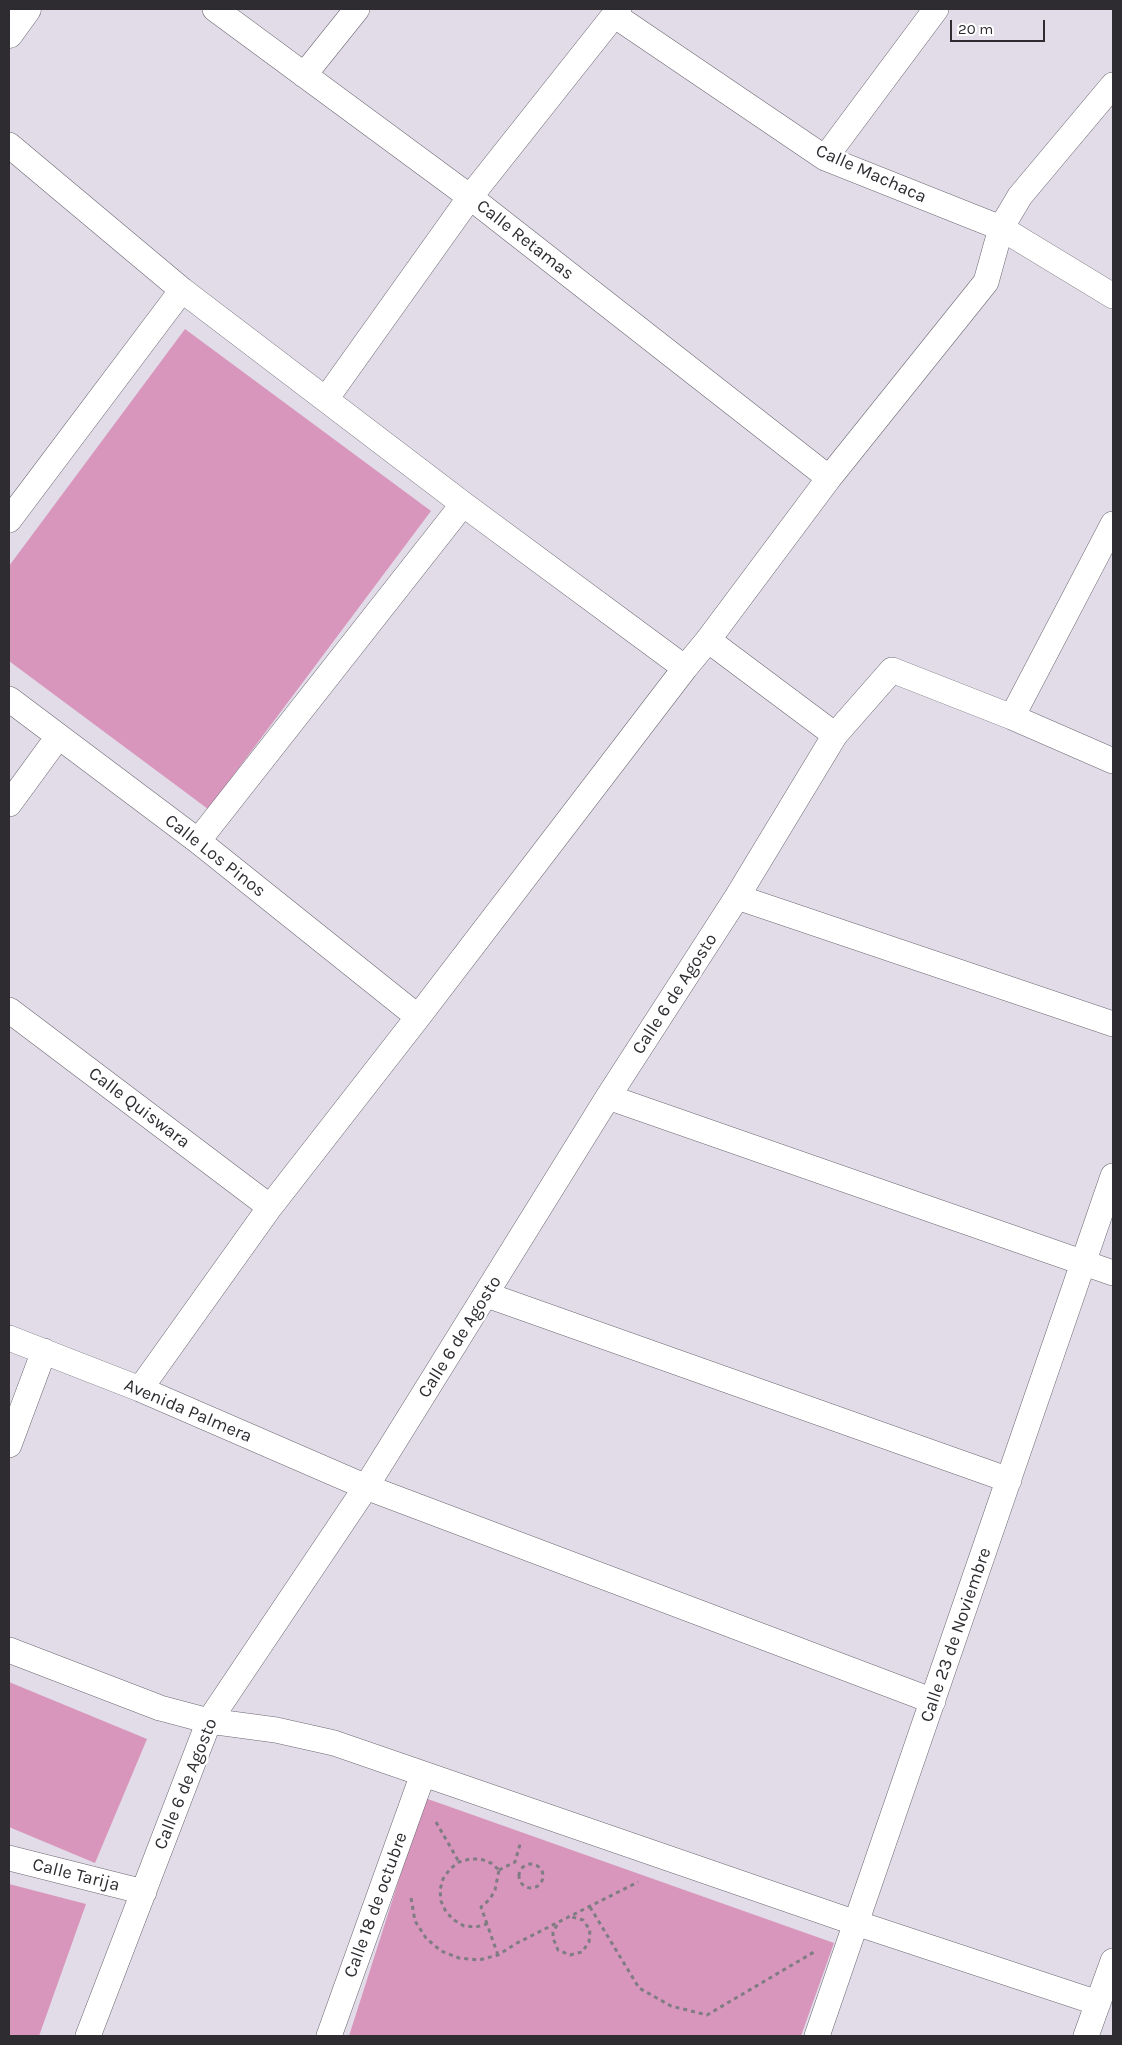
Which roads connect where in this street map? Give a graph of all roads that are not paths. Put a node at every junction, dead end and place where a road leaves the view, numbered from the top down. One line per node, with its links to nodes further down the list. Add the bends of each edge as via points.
1 (28, 9): 6 (street)
2 (215, 9): 7 (street, Calle Retamas)
3 (357, 9): 7 (street)
4 (936, 9): 10 (street)
5 (616, 12): 10 (street, Calle Machaca); 11 (street)
6 (9, 34)
7 (304, 75): 11 (street, Calle Retamas)
8 (1113, 85): 12 (street, via 1020,196)
9 (9, 146): 13 (street)
10 (825, 158): 12 (street, Calle Machaca)
11 (470, 197): 15 (street); 16 (street, Calle Retamas)
12 (1001, 228): 14 (street, Calle Machaca); 16 (street, via 986,282)
13 (182, 290): 15 (street); 18 (street)
14 (1113, 296)
15 (326, 399): 17 (street)
16 (829, 478): 20 (street)
17 (463, 504): 21 (street); 28 (street)
18 (9, 520)
19 (1113, 524): 23 (street)
20 (708, 640): 21 (street); 24 (street)
21 (685, 668): 31 (street)
22 (9, 699): 25 (street, Calle Los Pinos)
23 (1012, 717): 24 (street, Calle 6 de Agosto, via 892,670); 26 (street)
24 (835, 735): 29 (street, Calle 6 de Agosto)
25 (58, 737): 27 (street); 28 (street, Calle Los Pinos)
26 (1113, 761)
27 (9, 804)
28 (198, 841): 31 (street, Calle Los Pinos)
29 (737, 897): 32 (street); 33 (street, Calle 6 de Agosto)
30 (9, 1010): 35 (street, Calle Quiswara)
31 (418, 1017): 35 (street)
32 (1113, 1024)
33 (608, 1097): 36 (street); 38 (street, Calle 6 de Agosto)
34 (1113, 1176): 36 (street, Calle 23 de Noviembre)
35 (270, 1207): 41 (street)
36 (1084, 1263): 37 (street); 43 (street, Calle 23 de Noviembre)
37 (1113, 1273)
38 (487, 1296): 43 (street); 44 (street, Calle 6 de Agosto)
39 (9, 1338): 40 (street, Avenida Palmera)
40 (44, 1351): 41 (street, Avenida Palmera); 42 (street)
41 (140, 1389): 44 (street, Avenida Palmera)
42 (9, 1445)
43 (1009, 1480): 46 (street, Calle 23 de Noviembre)
44 (366, 1487): 46 (street, Avenida Palmera); 47 (street, Calle 6 de Agosto)
45 (9, 1650): 47 (street, via 160,1708)
46 (933, 1701): 51 (street, Calle 23 de Noviembre)
47 (209, 1721): 48 (street, via 276,1730 334,1743); 50 (street, Calle 6 de Agosto)
48 (423, 1774): 51 (street); 55 (street, Calle 18 de octubre)
49 (9, 1858): 50 (street, Calle Tarija)
50 (144, 1892): 54 (street, Calle 6 de Agosto)
51 (856, 1923): 53 (street); 56 (street, Calle 23 de Noviembre)
52 (1113, 1961): 53 (street)
53 (1098, 2003): 57 (street)
54 (88, 2036)
55 (329, 2036)
56 (817, 2036)
57 (1086, 2036)

